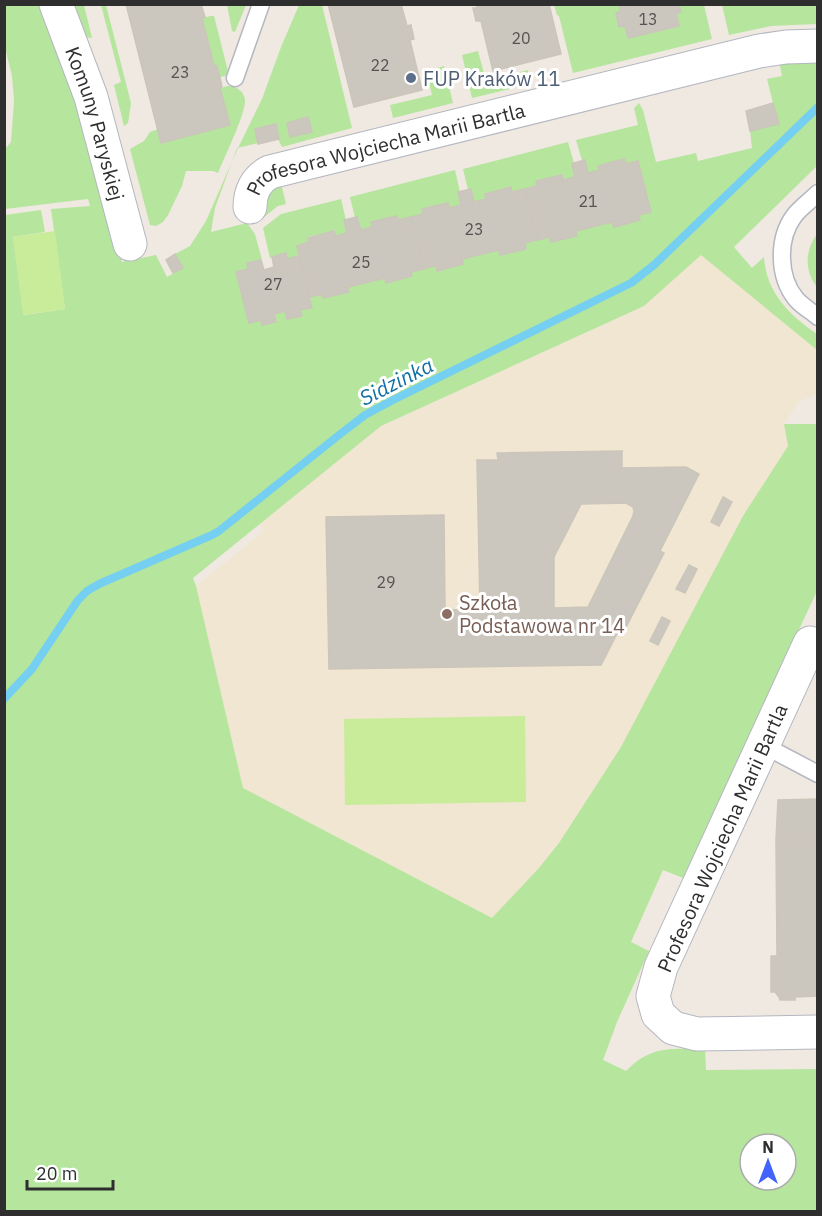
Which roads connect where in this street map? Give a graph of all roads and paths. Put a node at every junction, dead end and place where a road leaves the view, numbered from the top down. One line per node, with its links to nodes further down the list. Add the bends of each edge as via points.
1 (56, 4): 7 (street, Komuny Paryskiej, via 93,104)
2 (261, 4): 4 (lane)
3 (818, 46): 6 (street, Profesora Wojciecha Marii Bartla, via 759,51 270,172 254,187)
4 (235, 78)
5 (818, 193): 8 (lane, via 794,216 785,232 781,255 785,278 796,298)
6 (250, 207)
7 (130, 244)
8 (818, 317)
9 (815, 638): 10 (street, Profesora Wojciecha Marii Bartla)
10 (763, 745): 11 (lane); 12 (street, Profesora Wojciecha Marii Bartla, via 661,966 653,996 658,1014 673,1028 697,1034)
11 (818, 774)
12 (818, 1032)

